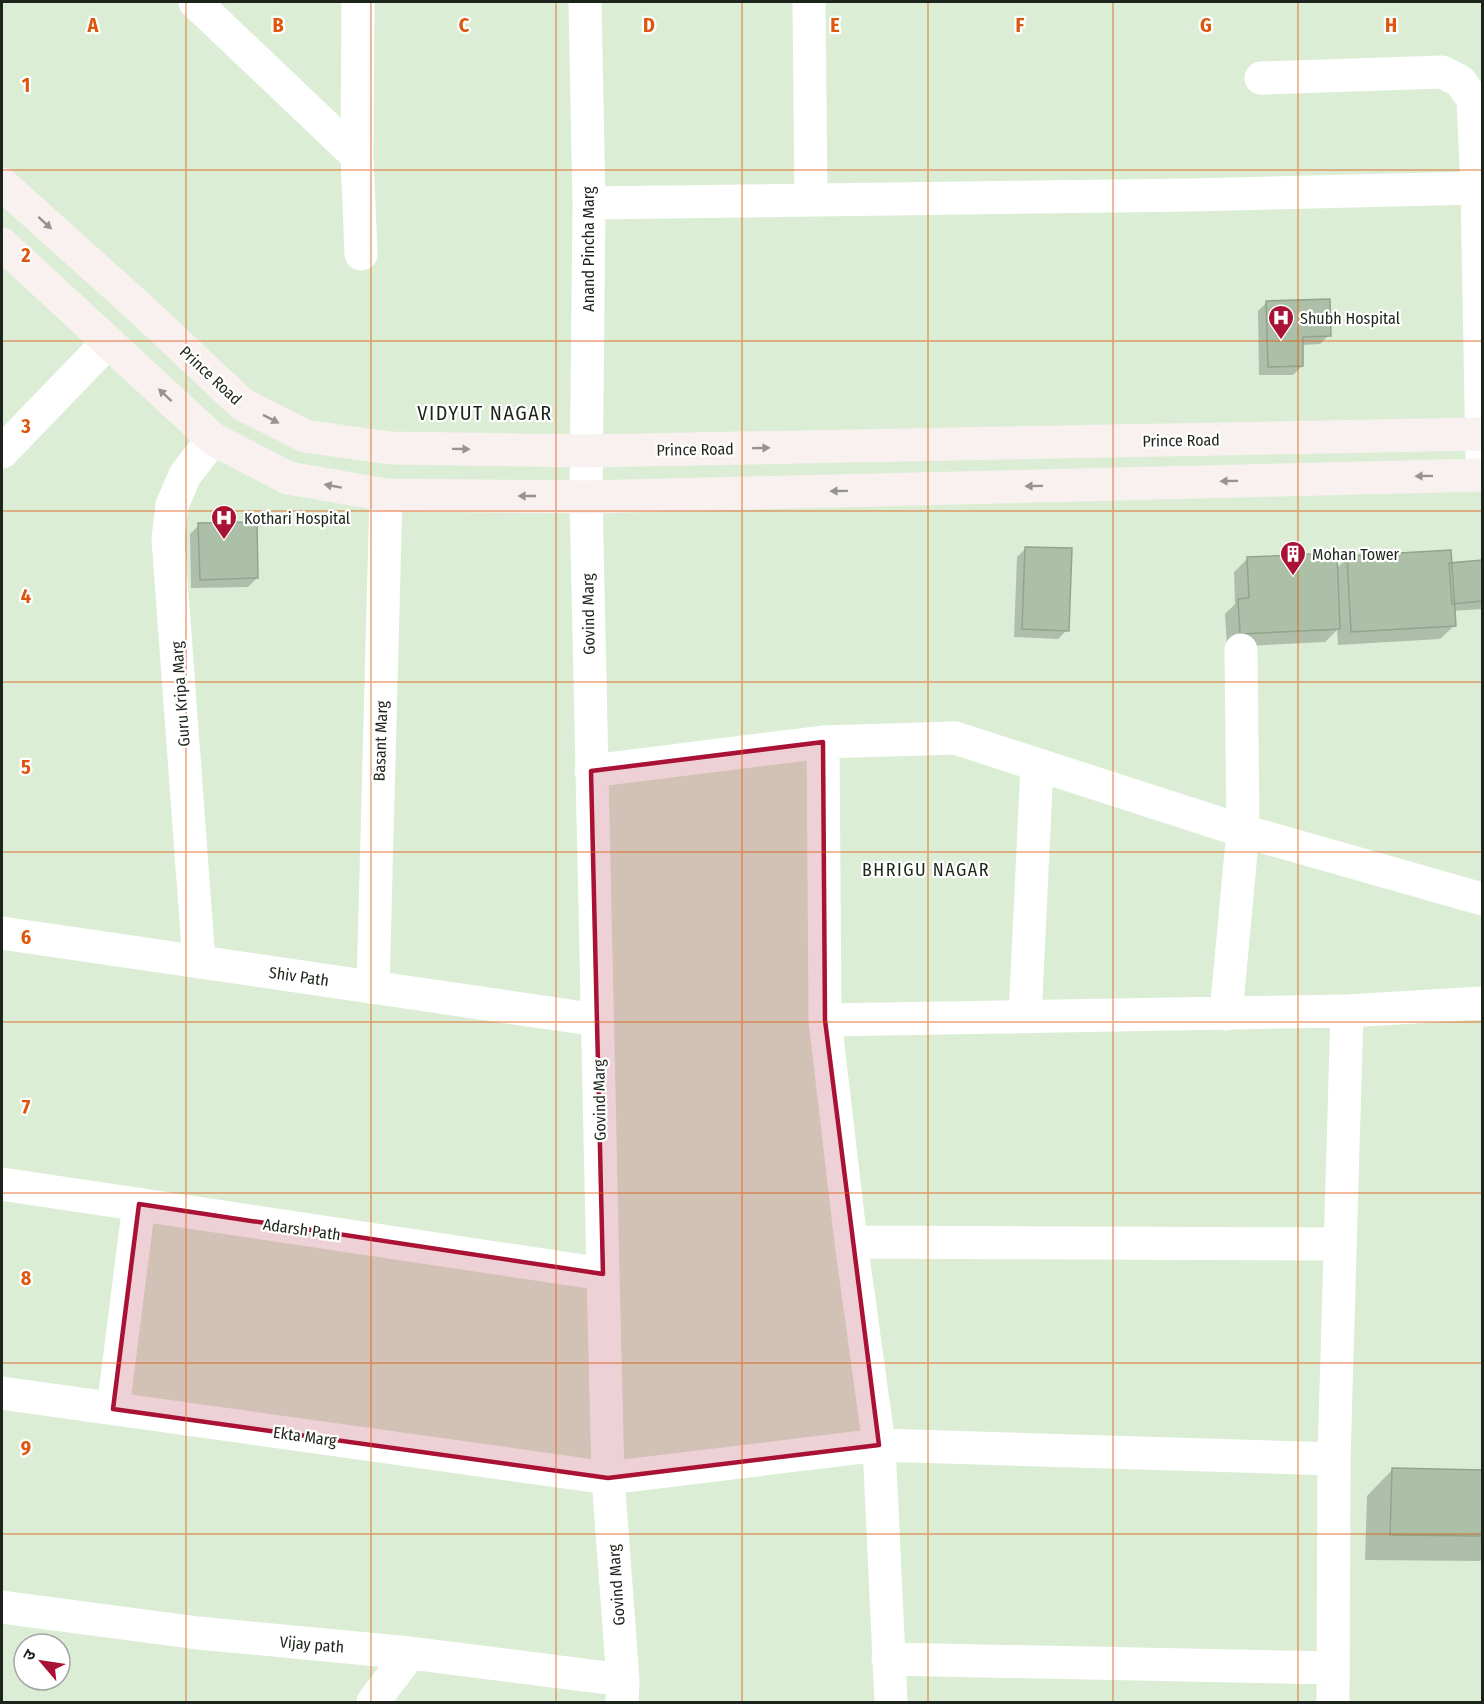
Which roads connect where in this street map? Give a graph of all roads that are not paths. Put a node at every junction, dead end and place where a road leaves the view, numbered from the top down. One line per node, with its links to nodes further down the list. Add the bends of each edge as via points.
1 (195, 2): 6 (street)
2 (358, 2): 6 (street)
3 (585, 2): 10 (street, Anand Pincha Marg)
4 (809, 2): 9 (street)
5 (1261, 78): 8 (street, via 1442,72 1460,81 1473,99)
6 (357, 156): 12 (street)
7 (2, 184): 16 (street, Prince Road, one-way to 16, via 242,404 305,436 390,448)
8 (1477, 188): 9 (street); 14 (street)
9 (811, 200): 10 (street)
10 (589, 204): 16 (street, Anand Pincha Marg)
11 (2, 244): 13 (street)
12 (361, 254)
13 (108, 342): 15 (street, one-way to 13); 17 (street)
14 (1482, 434): 16 (street, Prince Road, one-way to 14); 18 (street)
15 (213, 439): 20 (street, one-way to 15, via 288,477); 29 (street, Guru Kripa Marg, via 185,475 172,505 168,539)
16 (586, 451): 21 (street, Anand Pincha Marg)
17 (2, 452)
18 (1482, 457)
19 (1482, 475): 21 (street, one-way to 21)
20 (386, 495): 21 (street, one-way to 20); 30 (street, Basant Marg)
21 (585, 497): 25 (street, Govind Marg)
22 (1241, 650): 26 (street)
23 (823, 742): 24 (street, via 955,738); 25 (street); 36 (street)
24 (1037, 766): 26 (street); 34 (street)
25 (591, 771): 35 (street, Govind Marg)
26 (1243, 831): 27 (street); 33 (street)
27 (1482, 899)
28 (2, 933): 29 (street, Shiv Path)
29 (199, 962): 30 (street, Shiv Path)
30 (373, 987): 35 (street, Shiv Path)
31 (1482, 1003): 32 (street)
32 (1347, 1011): 33 (street); 40 (street)
33 (1226, 1014): 34 (street)
34 (1025, 1017): 36 (street)
35 (597, 1020): 41 (street, Govind Marg)
36 (825, 1020): 39 (street)
37 (2, 1184): 38 (street, Adarsh Path)
38 (139, 1204): 41 (street, Adarsh Path); 43 (street)
39 (851, 1242): 40 (street); 44 (street)
40 (1339, 1244): 45 (street)
41 (603, 1274): 46 (street, Govind Marg)
42 (2, 1393): 43 (street, Ekta Marg)
43 (113, 1409): 46 (street, Ekta Marg)
44 (879, 1445): 45 (street, Ekta Marg); 46 (street, Ekta Marg); 49 (street)
45 (1334, 1459): 50 (street)
46 (608, 1478): 51 (street, Govind Marg)
47 (2, 1607): 48 (street, Vijay path, via 198,1633)
48 (410, 1653): 51 (street, Vijay path); 52 (street)
49 (888, 1659): 50 (street); 53 (street)
50 (1333, 1668): 54 (street)
51 (623, 1691)
52 (373, 1702)
53 (891, 1702)
54 (1333, 1702)

